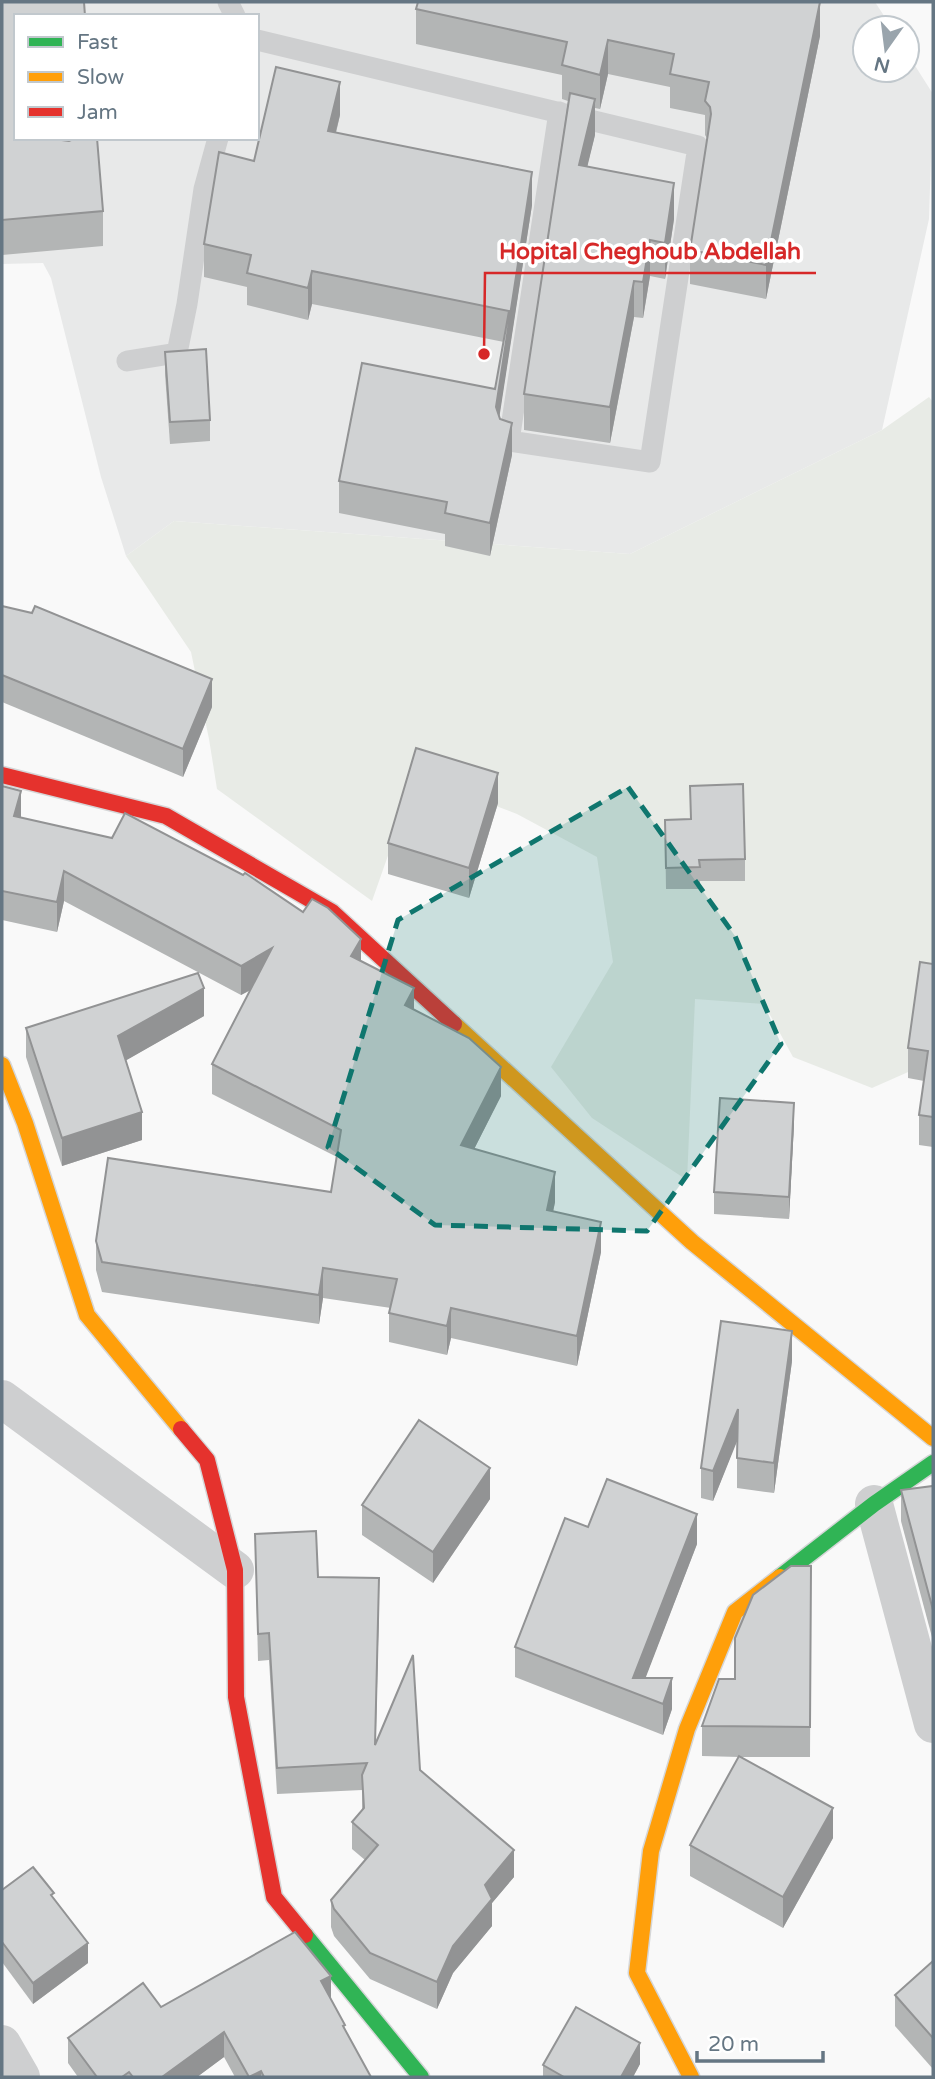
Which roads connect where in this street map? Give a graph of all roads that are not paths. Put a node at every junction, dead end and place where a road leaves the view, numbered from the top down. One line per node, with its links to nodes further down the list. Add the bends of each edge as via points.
1 (259, 40): 2 (lane)
2 (559, 112): 2 (lane, via 509,441 650,462 698,146)
3 (217, 140): 4 (lane, via 204,189 177,353)
4 (127, 360)
5 (2, 775): 8 (street, via 166,816 332,912 692,1242)
6 (2, 1065): 11 (street, via 87,1315 207,1461)
7 (2, 1399): 11 (street)
8 (933, 1438)
9 (933, 1463): 10 (street)
10 (874, 1504): 12 (street); 16 (street, via 735,1612 687,1729 651,1851 637,1973)
11 (235, 1570): 15 (street, via 236,1697 274,1897)
12 (933, 1724)
13 (2, 2044): 14 (street)
14 (21, 2077)
15 (421, 2077)
16 (691, 2077)

